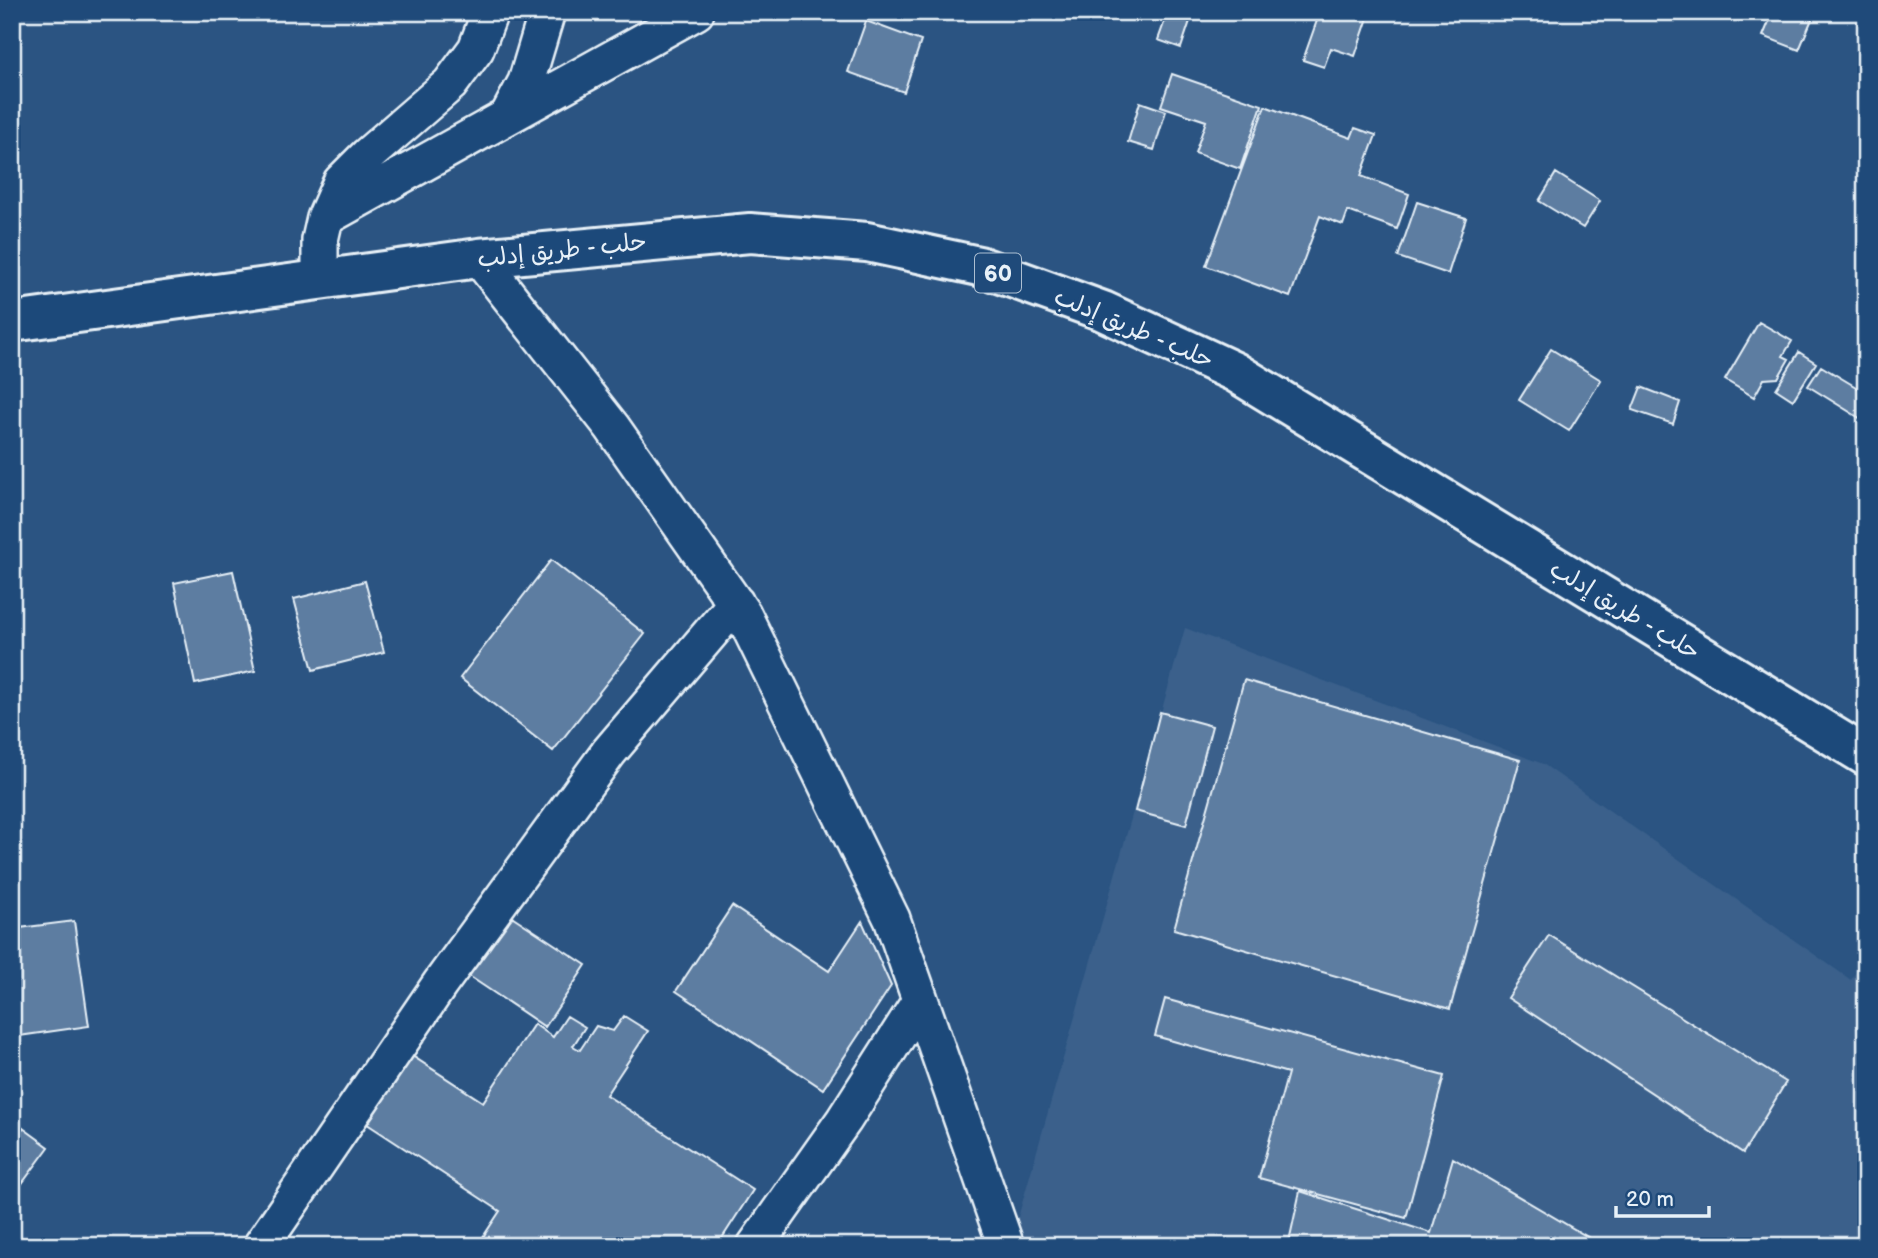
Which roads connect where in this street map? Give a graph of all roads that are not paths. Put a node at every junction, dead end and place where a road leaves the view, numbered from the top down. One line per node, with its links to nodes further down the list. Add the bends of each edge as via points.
1 (490, 12): 5 (street, via 476,49 450,84 341,183)
2 (547, 12): 4 (street, via 526,82)
3 (696, 12): 4 (street)
4 (509, 114): 5 (street)
5 (325, 218): 7 (street)
6 (479, 258): 7 (highway, حلب - طريق إدلب / 60); 9 (street, via 612,427); 10 (highway, حلب - طريق إدلب / 60, via 750,233 867,242 979,265 1103,311 1235,372)
7 (320, 278): 8 (highway, حلب - طريق إدلب / 60)
8 (12, 322)
9 (736, 603): 11 (street, via 892,919); 12 (street, via 609,752 440,984)
10 (1866, 756)
11 (920, 1001): 13 (street); 14 (street)
12 (261, 1246)
13 (755, 1246)
14 (1006, 1246)

